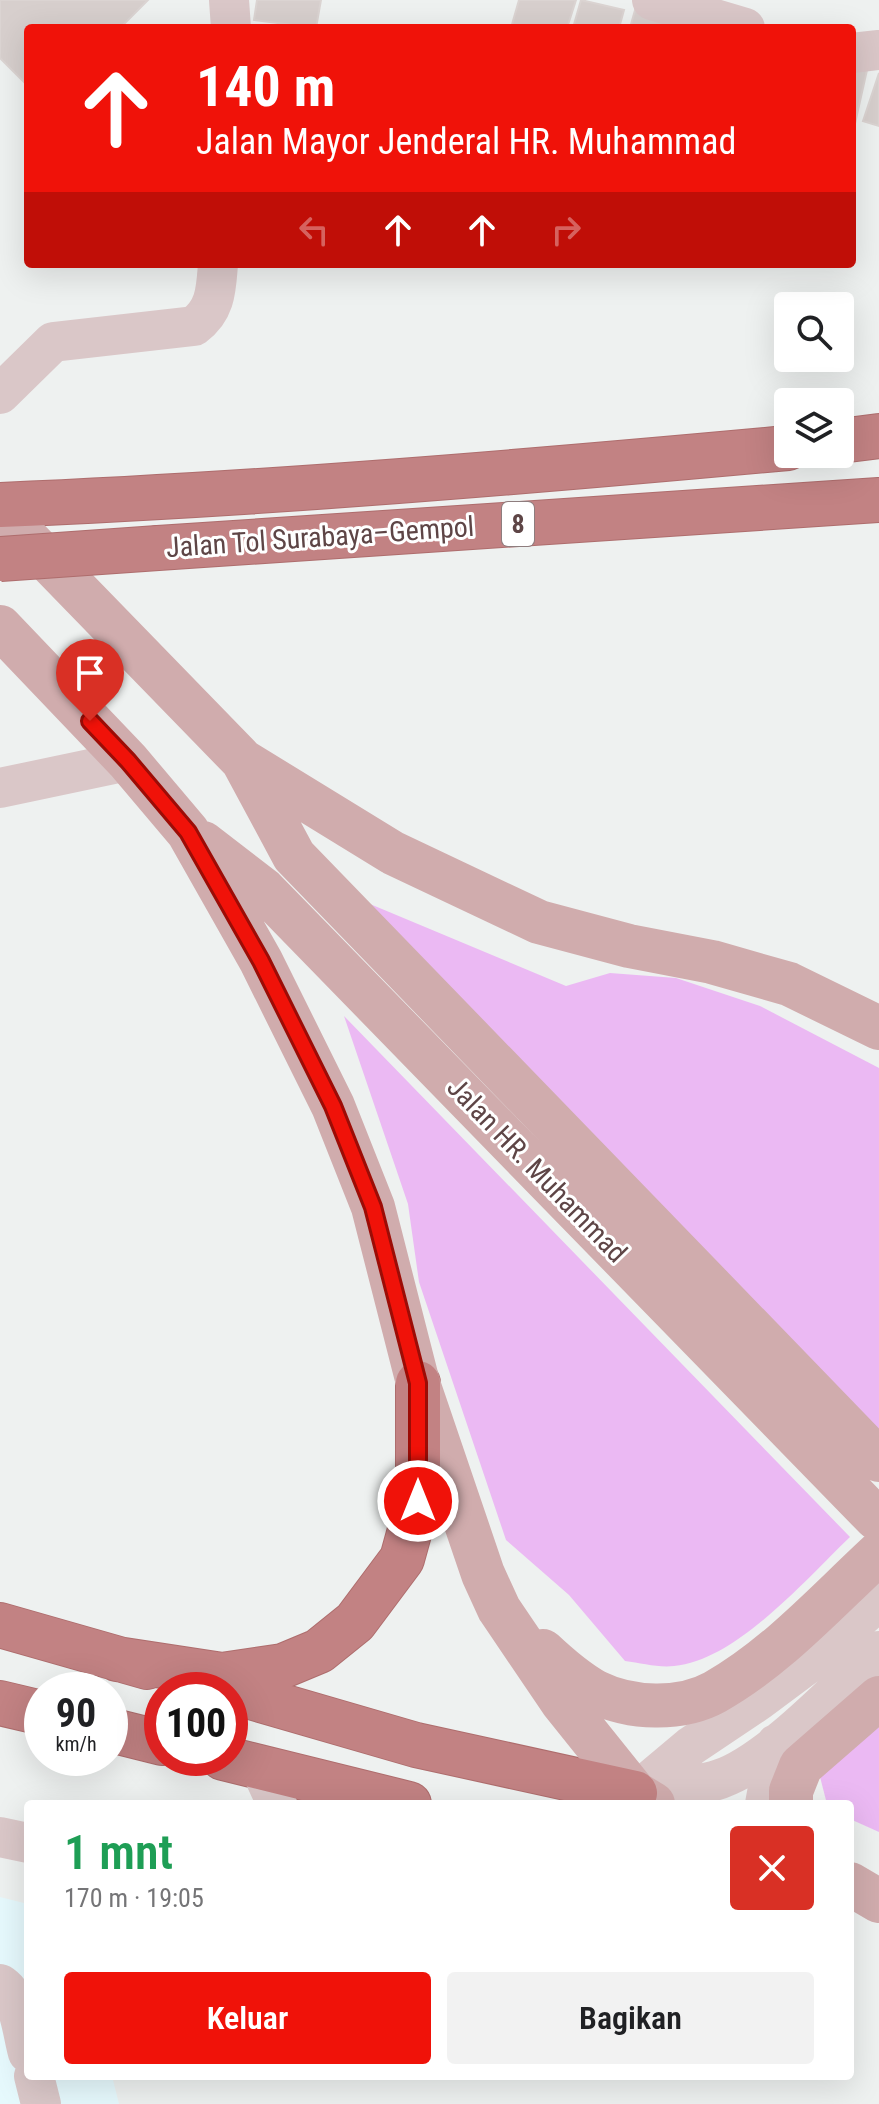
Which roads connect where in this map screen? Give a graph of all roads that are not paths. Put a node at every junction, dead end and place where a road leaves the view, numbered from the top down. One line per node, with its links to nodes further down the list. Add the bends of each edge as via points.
1 (229, 0): 3 (street)
2 (652, 0): 4 (street)
3 (231, 24)
4 (732, 24)
5 (879, 50): 6 (street)
6 (856, 53)
7 (218, 268): 8 (street, via 213,305 194,326 53,342)
8 (0, 394)
9 (879, 436): 10 (highway)
10 (854, 439)
11 (774, 449): 13 (highway, Jalan Tol Surabaya–Gempol / 8, via 491,476)
12 (879, 500): 15 (highway, Jalan Tol Surabaya–Gempol / 8, bridge)
13 (0, 505)
14 (0, 511): 18 (main road)
15 (0, 559)
16 (0, 627): 17 (main road)
17 (128, 761): 19 (street); 20 (main road)
18 (243, 761): 21 (main road, via 393,853 539,922); 25 (main road, Jalan HR. Muhammad, via 294,856)
19 (0, 788)
20 (188, 832): 24 (main road, via 261,961 333,1106 373,1207); 26 (main road, Jalan HR. Muhammad, via 264,890)
21 (789, 984): 22 (street); 23 (main road)
22 (879, 1015)
23 (879, 1028)
24 (418, 1383): 27 (main road); 31 (highway, via 418,1501 402,1559 355,1622 319,1651 283,1666 222,1675)
25 (879, 1460)
26 (877, 1536): 27 (main road, via 773,1651 714,1692 663,1706 617,1700 565,1672 537,1646)
27 (483, 1574): 40 (main road, via 499,1609)
28 (879, 1601): 40 (street, via 805,1666 691,1746)
29 (0, 1625): 31 (highway)
30 (879, 1651): 37 (street)
31 (117, 1659): 32 (highway)
32 (162, 1672)
33 (248, 1697): 40 (highway)
34 (879, 1698): 42 (main road, via 801,1766)
35 (0, 1703): 36 (highway)
36 (24, 1709)
37 (776, 1744): 40 (street, via 719,1780); 41 (street)
38 (253, 1776): 39 (highway)
39 (387, 1800)
40 (633, 1800)
41 (766, 1800)
42 (791, 1800)
43 (0, 1837): 44 (street)
44 (24, 1842)
45 (854, 1886): 46 (main road)
46 (879, 1901)
47 (854, 1912): 49 (main road)
48 (854, 1919): 49 (main road)
49 (879, 1925)
50 (0, 1984): 51 (street, via 13,1998)
51 (24, 2038)
52 (35, 2080): 53 (street)
53 (41, 2104)

